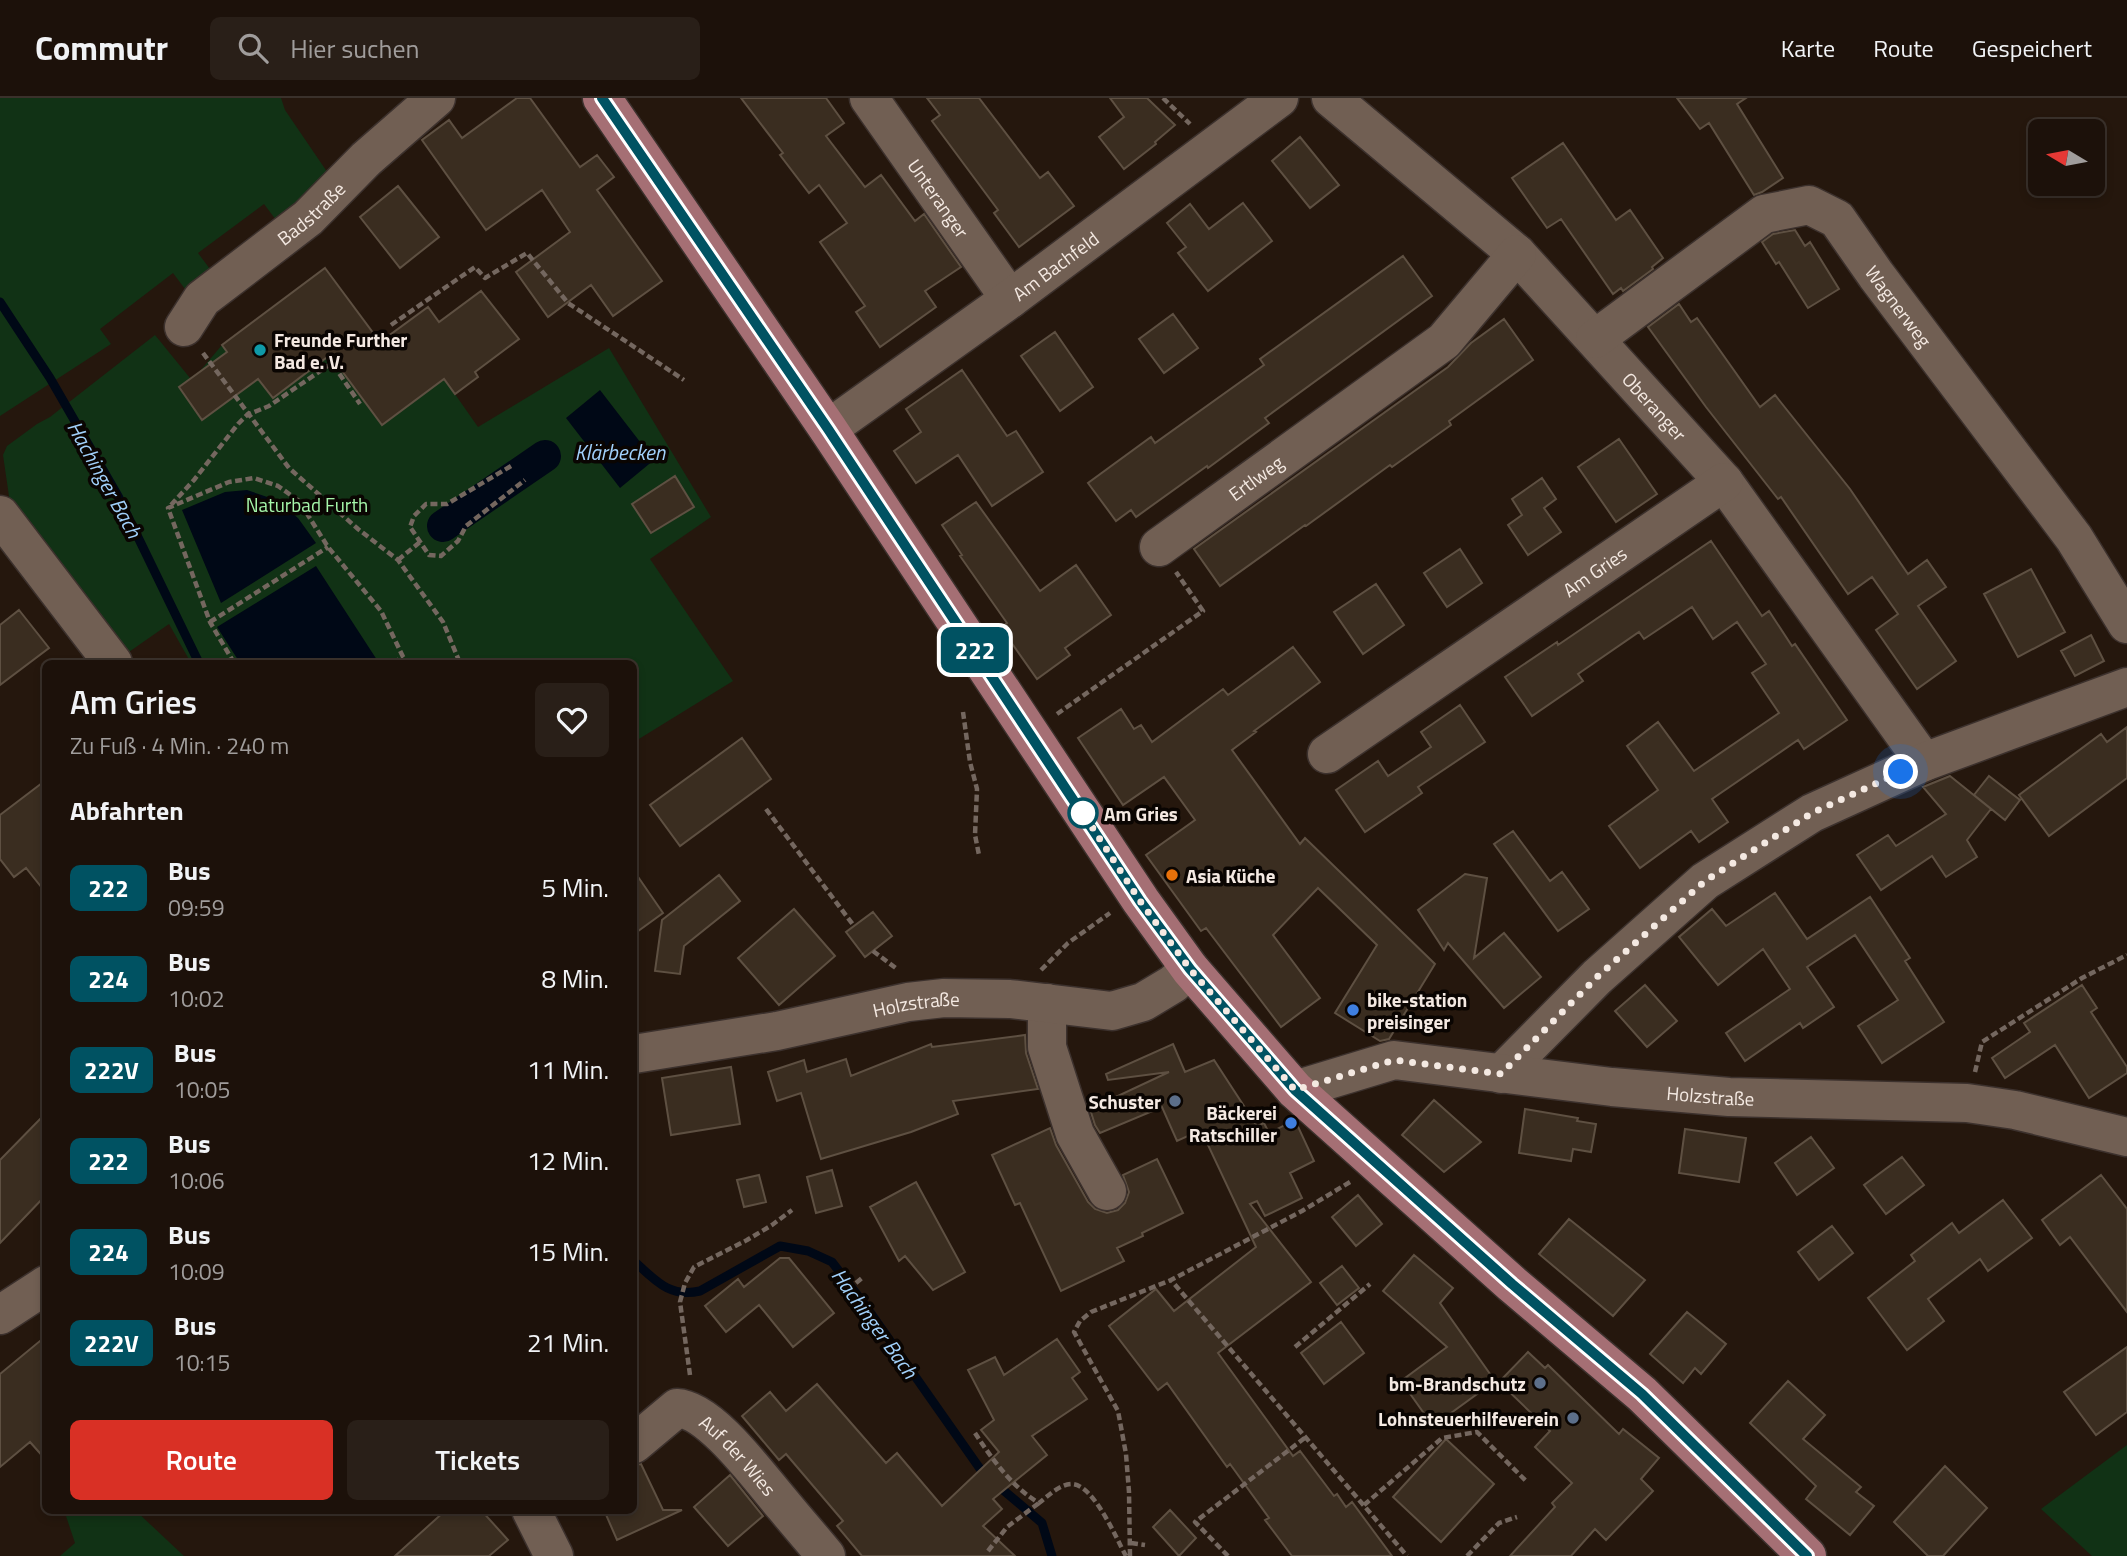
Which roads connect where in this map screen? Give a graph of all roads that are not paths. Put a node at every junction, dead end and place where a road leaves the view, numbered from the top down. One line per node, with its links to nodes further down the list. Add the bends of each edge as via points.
1 (436, 98): 8 (street, Badstraße, via 308,218 202,299)
2 (602, 98): 10 (main road)
3 (869, 98): 7 (street, Unteranger)
4 (1279, 98): 7 (street, Am Bachfeld)
5 (1331, 98): 6 (street, Oberanger)
6 (1517, 254): 9 (street, Oberanger); 13 (street, Ertlweg, via 1444,341)
7 (1010, 299): 10 (street, Am Bachfeld)
8 (184, 327)
9 (1595, 339): 11 (street, Oberanger); 14 (street, Wagnerweg, via 1764,214 1809,205 1837,219 2074,538)
10 (828, 429): 19 (main road, via 1134,892)
11 (1724, 482): 17 (street, Am Gries); 18 (street, Oberanger)
12 (0, 515): 15 (street)
13 (1158, 547)
14 (2127, 624)
15 (111, 660)
16 (2127, 687): 18 (street)
17 (1326, 754)
18 (1924, 762): 22 (street, via 1812,813 1705,881 1597,977)
19 (1190, 969): 20 (street, Holzstraße, via 1143,1002 1112,1011); 23 (main road)
20 (1029, 1001): 21 (street, Holzstraße, via 944,998 908,1002 750,1036); 25 (street, via 1075,1134)
21 (637, 1054)
22 (1501, 1074): 23 (street, Holzstraße, via 1394,1060); 24 (street, Holzstraße, via 1729,1097 1967,1103)
23 (1295, 1090): 32 (main road, via 1642,1394)
24 (2127, 1137)
25 (1107, 1191)
26 (42, 1288): 27 (street)
27 (0, 1315)
28 (637, 1441): 31 (street, Auf der Wies, via 677,1408 701,1417 730,1442)
29 (534, 1514): 30 (street)
30 (554, 1556)
31 (827, 1556)
32 (1807, 1556)

